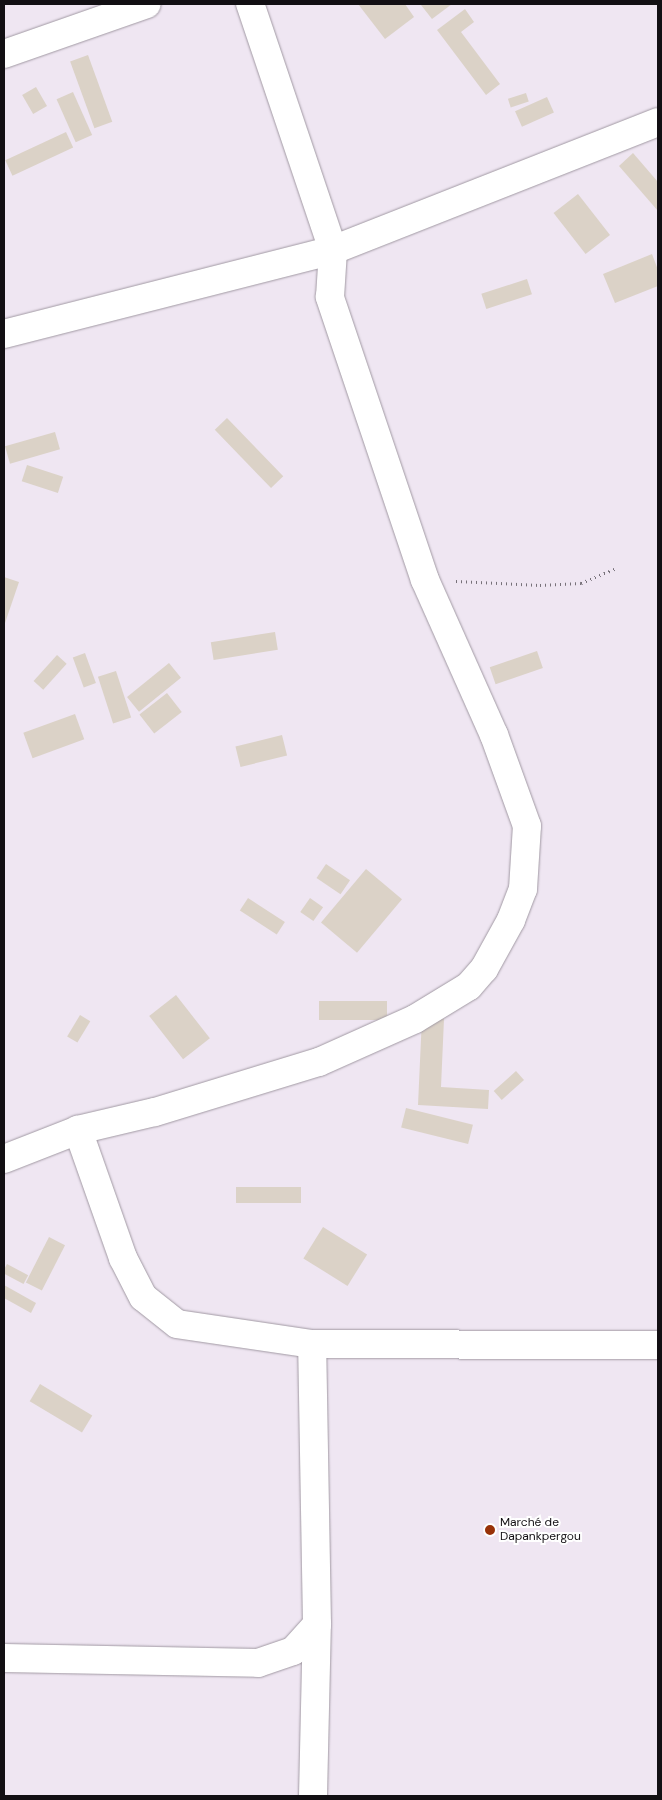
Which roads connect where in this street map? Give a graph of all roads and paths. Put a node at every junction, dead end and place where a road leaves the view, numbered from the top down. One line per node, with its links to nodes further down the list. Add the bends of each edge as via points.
1 (147, 4): 3 (street)
2 (250, 4): 5 (street)
3 (4, 54)
4 (658, 122): 5 (street)
5 (333, 250): 6 (street); 8 (street, via 330,297)
6 (4, 334)
7 (617, 568): 8 (path, via 573,583)
8 (425, 580): 9 (street, via 494,735 527,826 523,888 512,920 489,961 469,986 446,1001 319,1062 155,1112)
9 (78, 1130): 10 (street); 11 (street, via 123,1258 143,1297 177,1324)
10 (4, 1159)
11 (312, 1344): 12 (street); 13 (street)
12 (658, 1345)
13 (317, 1624): 14 (street, via 293,1651 258,1663); 15 (street)
14 (4, 1658)
15 (313, 1796)

